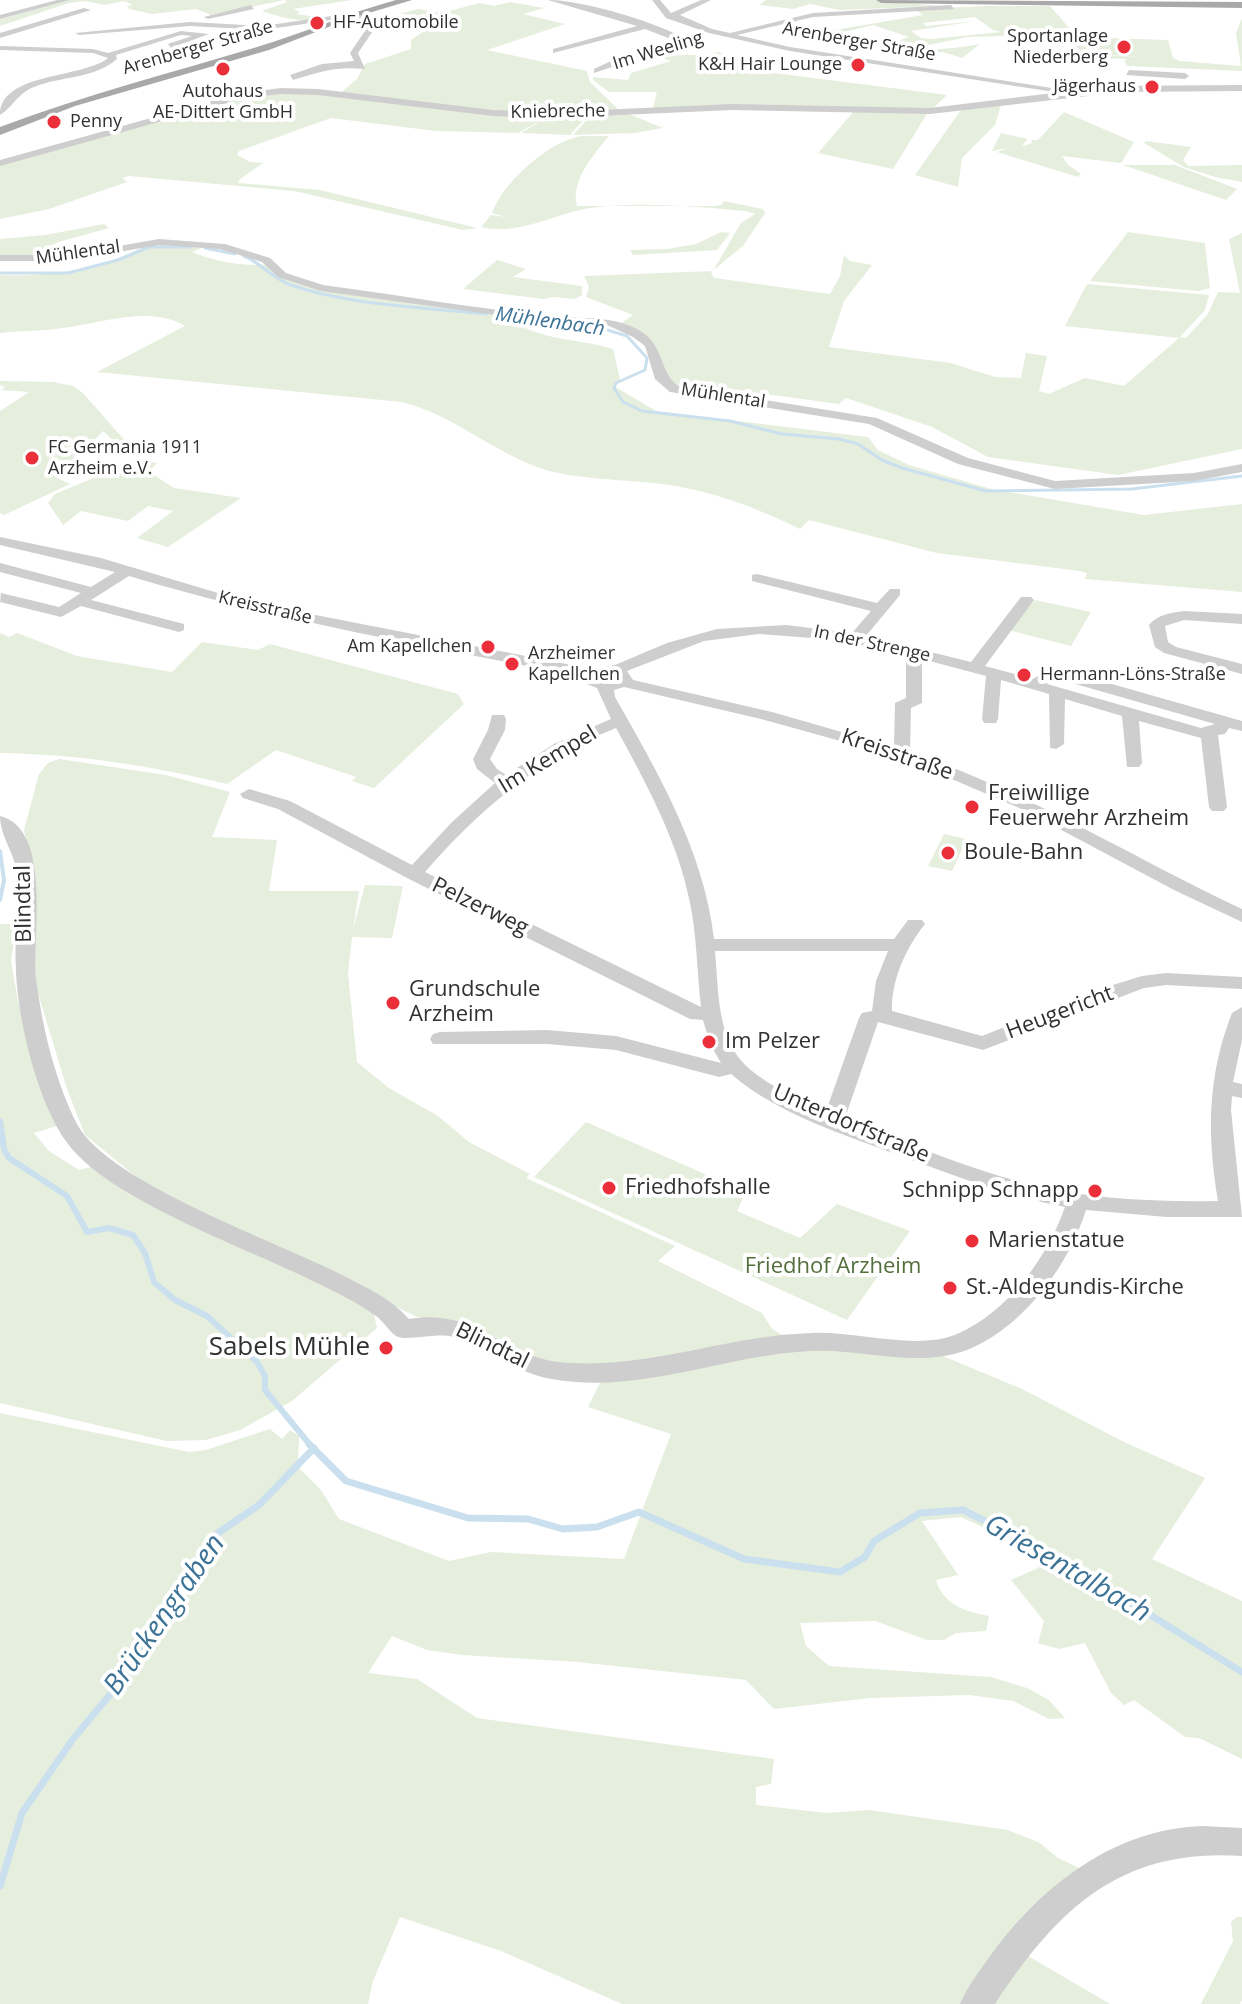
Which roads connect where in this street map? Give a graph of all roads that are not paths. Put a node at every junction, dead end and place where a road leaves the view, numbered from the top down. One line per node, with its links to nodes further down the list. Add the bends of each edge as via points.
1 (66, 0): 13 (street)
2 (407, 0): 11 (main road, Arenberger Straße)
3 (552, 0): 16 (street)
4 (656, 0): 14 (street)
5 (707, 0): 14 (street)
6 (879, 0): 7 (main road)
7 (956, 3): 8 (main road); 18 (street, via 813,15)
8 (1242, 5)
9 (251, 7): 15 (street)
10 (87, 10): 19 (street)
11 (350, 15): 15 (street, via 263,28); 29 (street, via 366,17 371,28 354,53 361,65 322,67); 39 (main road, Arenberger Straße, via 273,46 77,102)
12 (156, 16): 15 (street, via 75,34)
13 (0, 17)
14 (675, 17): 17 (street, Arenberger Straße)
15 (190, 24)
16 (644, 27): 21 (street); 24 (street)
17 (719, 33): 18 (street, Arenberger Straße); 21 (street, Im Weeling)
18 (731, 35): 33 (street, Arenberger Straße, via 802,52)
19 (0, 36)
20 (41, 40): 22 (street)
21 (685, 41): 27 (street, Im Weeling)
22 (2, 46): 25 (street)
23 (171, 46): 25 (street, via 205,34 170,34)
24 (556, 51)
25 (111, 54): 31 (street, via 113,60 99,67)
26 (1121, 60): 28 (street)
27 (597, 71)
28 (1129, 73): 30 (street); 36 (street)
29 (293, 77)
30 (1215, 77)
31 (32, 85): 32 (street); 38 (street)
32 (0, 88)
33 (1032, 88): 35 (street, Arenberger Straße); 37 (street)
34 (1242, 88): 36 (street, Arenberger Straße)
35 (1123, 89): 36 (street, Arenberger Straße); 37 (street, Kniebreche)
36 (1140, 89)
37 (1044, 99): 40 (street, Kniebreche, via 907,112 732,107 547,115 281,91 244,95)
38 (0, 112)
39 (0, 131)
40 (0, 163)
41 (0, 258): 42 (street, Mühlental, via 67,258 159,242 232,248 270,262 285,277 321,288 617,325 651,345 661,379 674,389 872,421 963,461 1049,485 1194,477)
42 (1242, 468)
43 (0, 541): 45 (street, Kreisstraße)
44 (0, 567): 47 (street)
45 (128, 570): 47 (street); 60 (street, Kreisstraße, via 285,614)
46 (757, 578): 52 (street)
47 (93, 592): 51 (street)
48 (895, 592): 52 (street)
49 (1, 598): 51 (street, via 61,612)
50 (1026, 600): 57 (street)
51 (78, 601): 54 (street)
52 (882, 609): 55 (street)
53 (1242, 619): 58 (street, via 1172,617 1157,625 1161,644 1170,650)
54 (179, 627)
55 (857, 637): 56 (street, In der Strenge); 60 (street, In der Strenge, via 798,629 728,632 675,645)
56 (914, 652): 57 (street, In der Strenge); 70 (street, via 914,703 903,703)
57 (975, 668): 59 (street, In der Strenge)
58 (1242, 669)
59 (994, 673): 61 (street, In der Strenge); 65 (street)
60 (609, 678): 66 (street, Unterdorfstraße); 70 (street, Kreisstraße)
61 (1036, 685): 62 (street, In der Strenge); 67 (street, In der Strenge, via 1046,676 1066,676)
62 (1057, 692): 63 (street, In der Strenge); 69 (street)
63 (1130, 714): 68 (street, In der Strenge); 71 (street)
64 (498, 719): 72 (street, via 480,765)
65 (990, 719)
66 (620, 721): 72 (street, Im Kempel); 79 (street, Unterdorfstraße, via 679,839)
67 (1234, 724): 68 (street, In der Strenge)
68 (1209, 734): 74 (street)
69 (1056, 744)
70 (902, 753): 77 (street, Kreisstraße, via 1002,793)
71 (1133, 763)
72 (505, 782): 76 (street, Im Kempel, via 455,825)
73 (249, 794): 76 (street, Pelzerweg, via 284,805)
74 (1218, 807)
75 (0, 821): 89 (street, Blindtal, via 14,830 23,853 26,978 49,1081 74,1138 152,1196 292,1259 392,1314 404,1329 451,1325 512,1358 575,1372 618,1371 814,1341 939,1348 977,1334 1020,1303)
76 (414, 874): 82 (street, Pelzerweg, via 697,1014)
77 (1242, 916)
78 (915, 924): 80 (street, via 905,931)
79 (708, 945): 80 (street); 82 (street, Unterdorfstraße)
80 (900, 945): 84 (street, via 879,1004)
81 (1242, 983): 84 (street, Heugericht, via 1142,982 983,1043)
82 (712, 1012): 86 (street, Unterdorfstraße, via 720,1043)
83 (1242, 1013): 87 (street, via 1231,1038)
84 (882, 1015): 88 (street, via 869,1018)
85 (440, 1039): 86 (street, via 547,1037 616,1043 719,1070)
86 (735, 1066): 88 (street, Unterdorfstraße, via 762,1087)
87 (1231, 1089): 90 (street, via 1219,1138)
88 (833, 1121): 89 (street, Unterdorfstraße, via 989,1180)
89 (1078, 1200): 90 (street, Unterdorfstraße)
90 (1237, 1209)
91 (1242, 1842): 92 (street, via 1164,1844 1105,1868 1065,1898 1024,1940)
92 (976, 2004)

